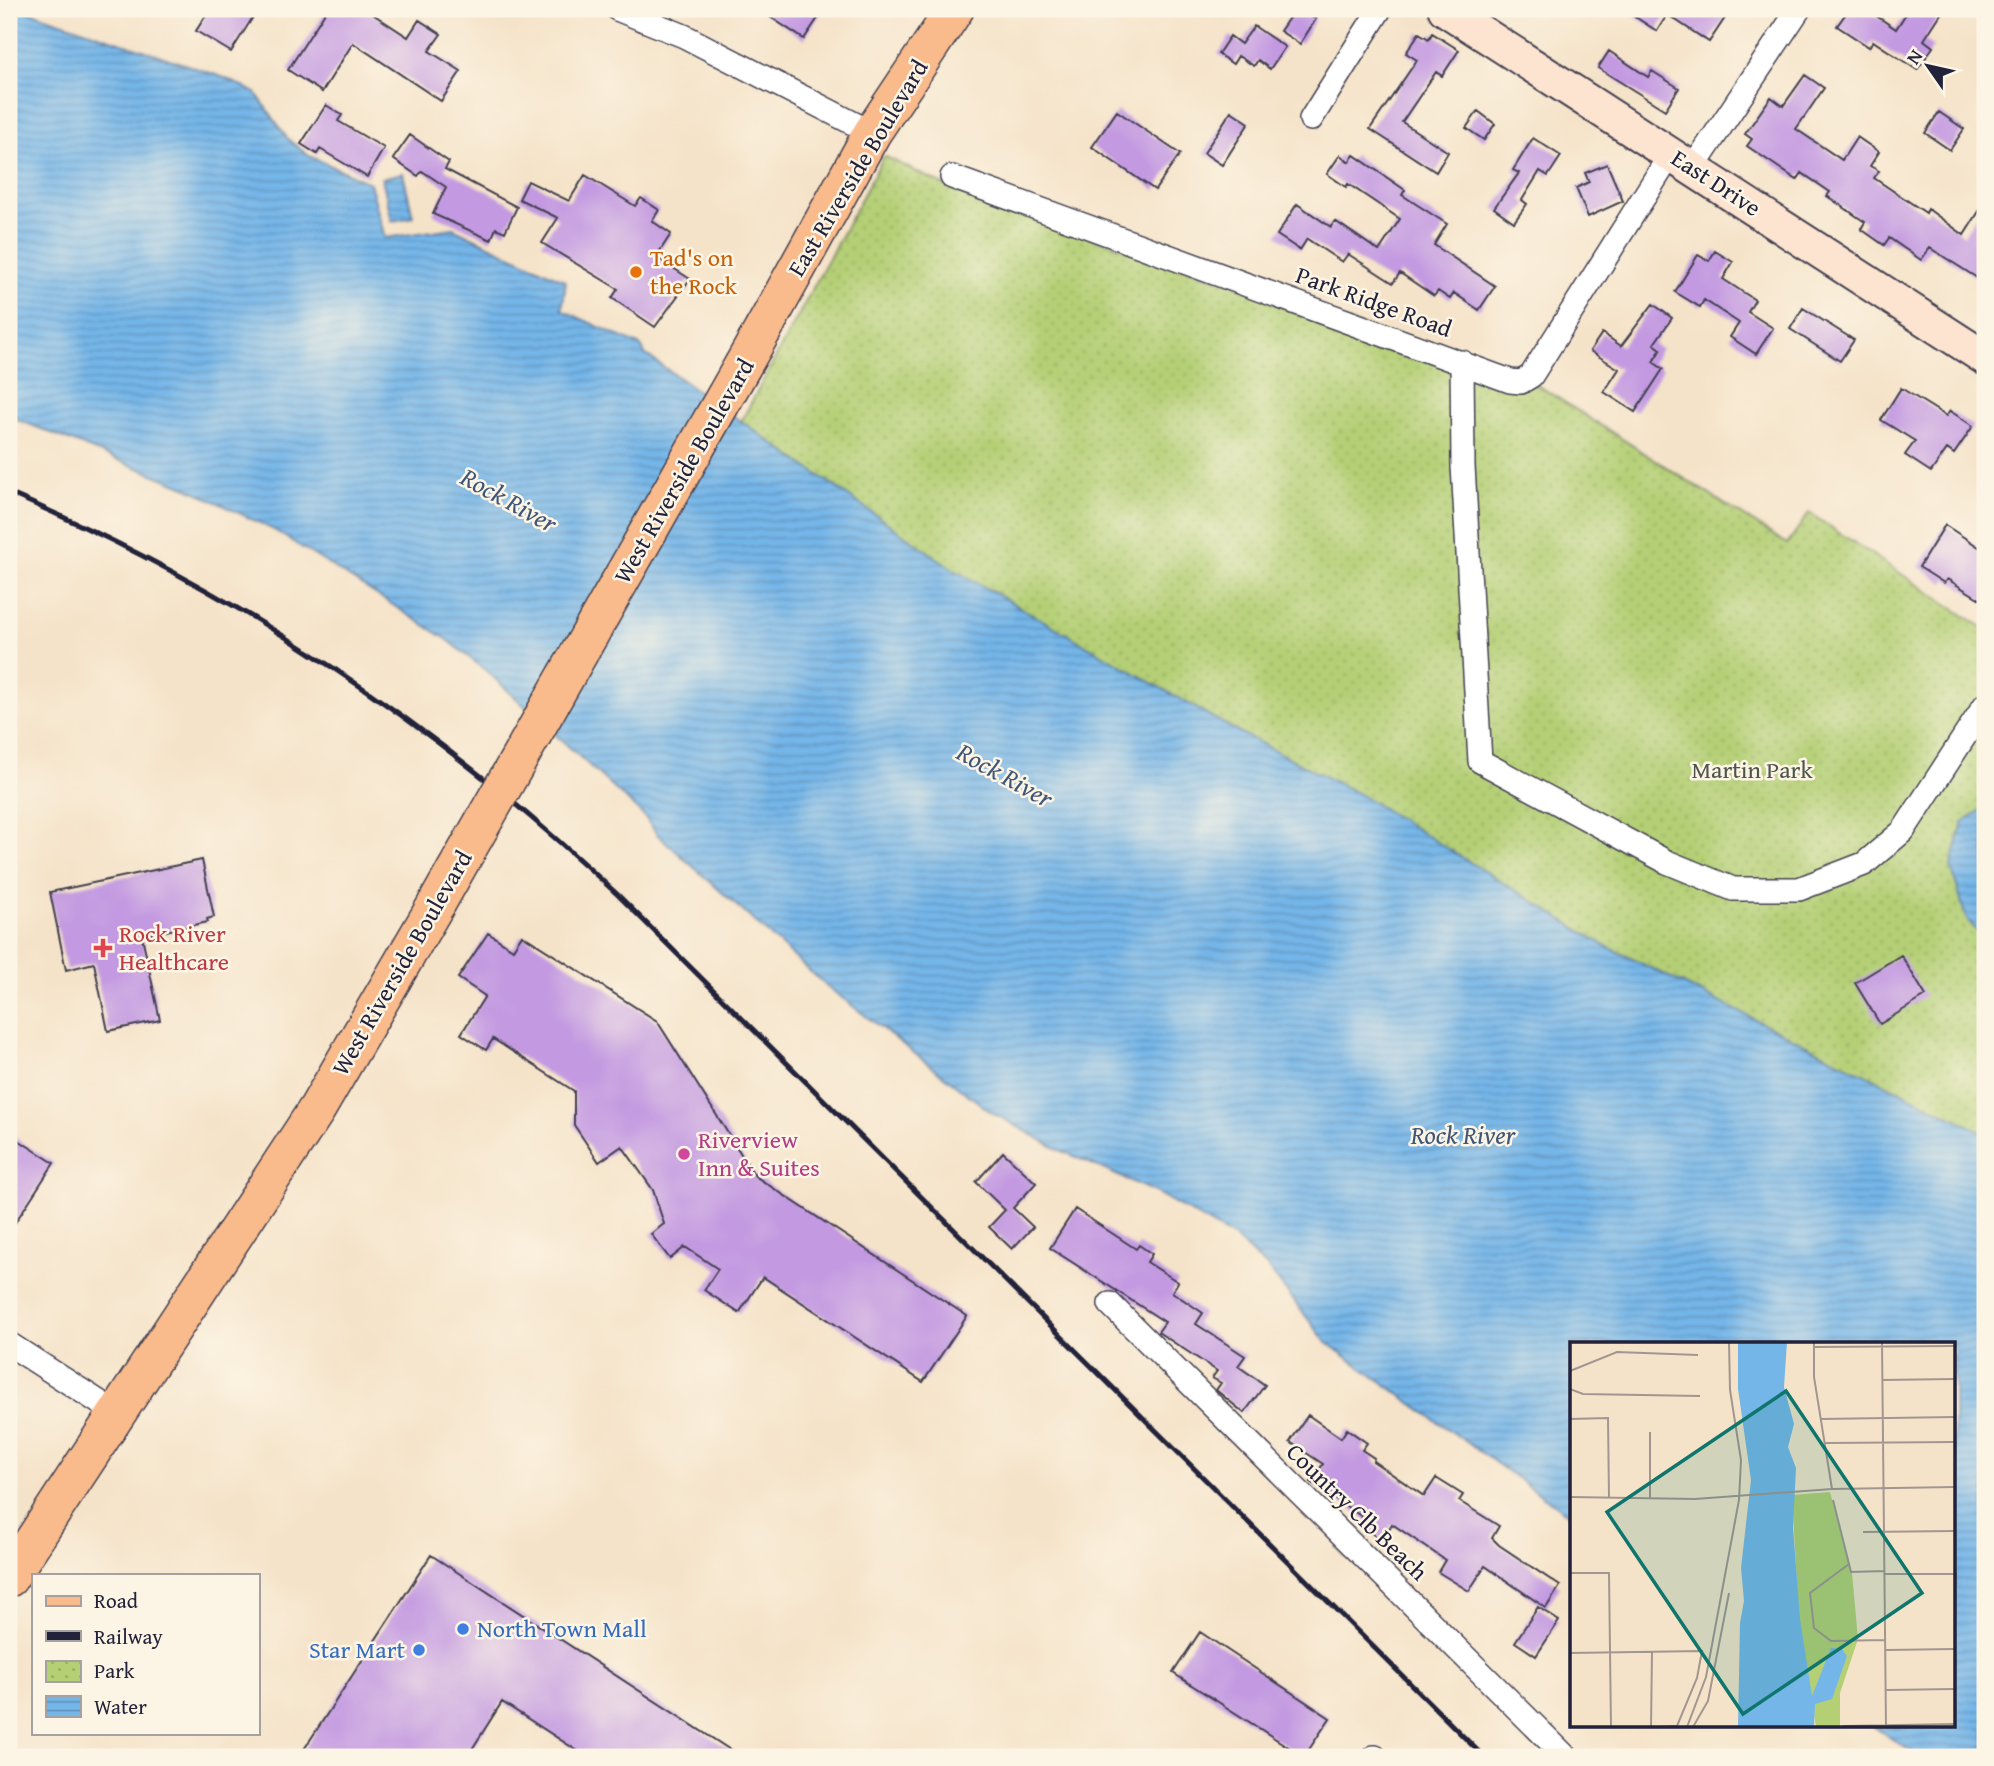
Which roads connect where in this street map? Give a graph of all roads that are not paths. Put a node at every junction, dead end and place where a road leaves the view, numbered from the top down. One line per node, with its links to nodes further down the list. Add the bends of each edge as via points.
1 (617, 9): 7 (street, via 684,36)
2 (955, 9): 7 (main road, East Riverside Boulevard)
3 (1380, 9): 6 (street)
4 (1446, 9): 8 (street, East Drive)
5 (1799, 9): 8 (street, Park Ridge Road)
6 (1311, 119)
7 (872, 133): 10 (main road, East Riverside Boulevard)
8 (1682, 161): 11 (street, East Drive); 12 (street, Park Ridge Road, via 1531,376 1521,382 1510,381)
9 (951, 177): 12 (street, Park Ridge Road)
10 (764, 328): 16 (main road, West Riverside Boulevard, bridge, via 317,1109)
11 (1985, 358)
12 (1462, 362): 13 (street, via 1463,466 1480,761 1667,862 1733,888 1798,889 1864,864 1903,831)
13 (1985, 705)
14 (1110, 1304): 18 (street, Country Clb Beach)
15 (9, 1344): 16 (street)
16 (116, 1413): 17 (main road, West Riverside Boulevard)
17 (9, 1578)
18 (1566, 1757)

